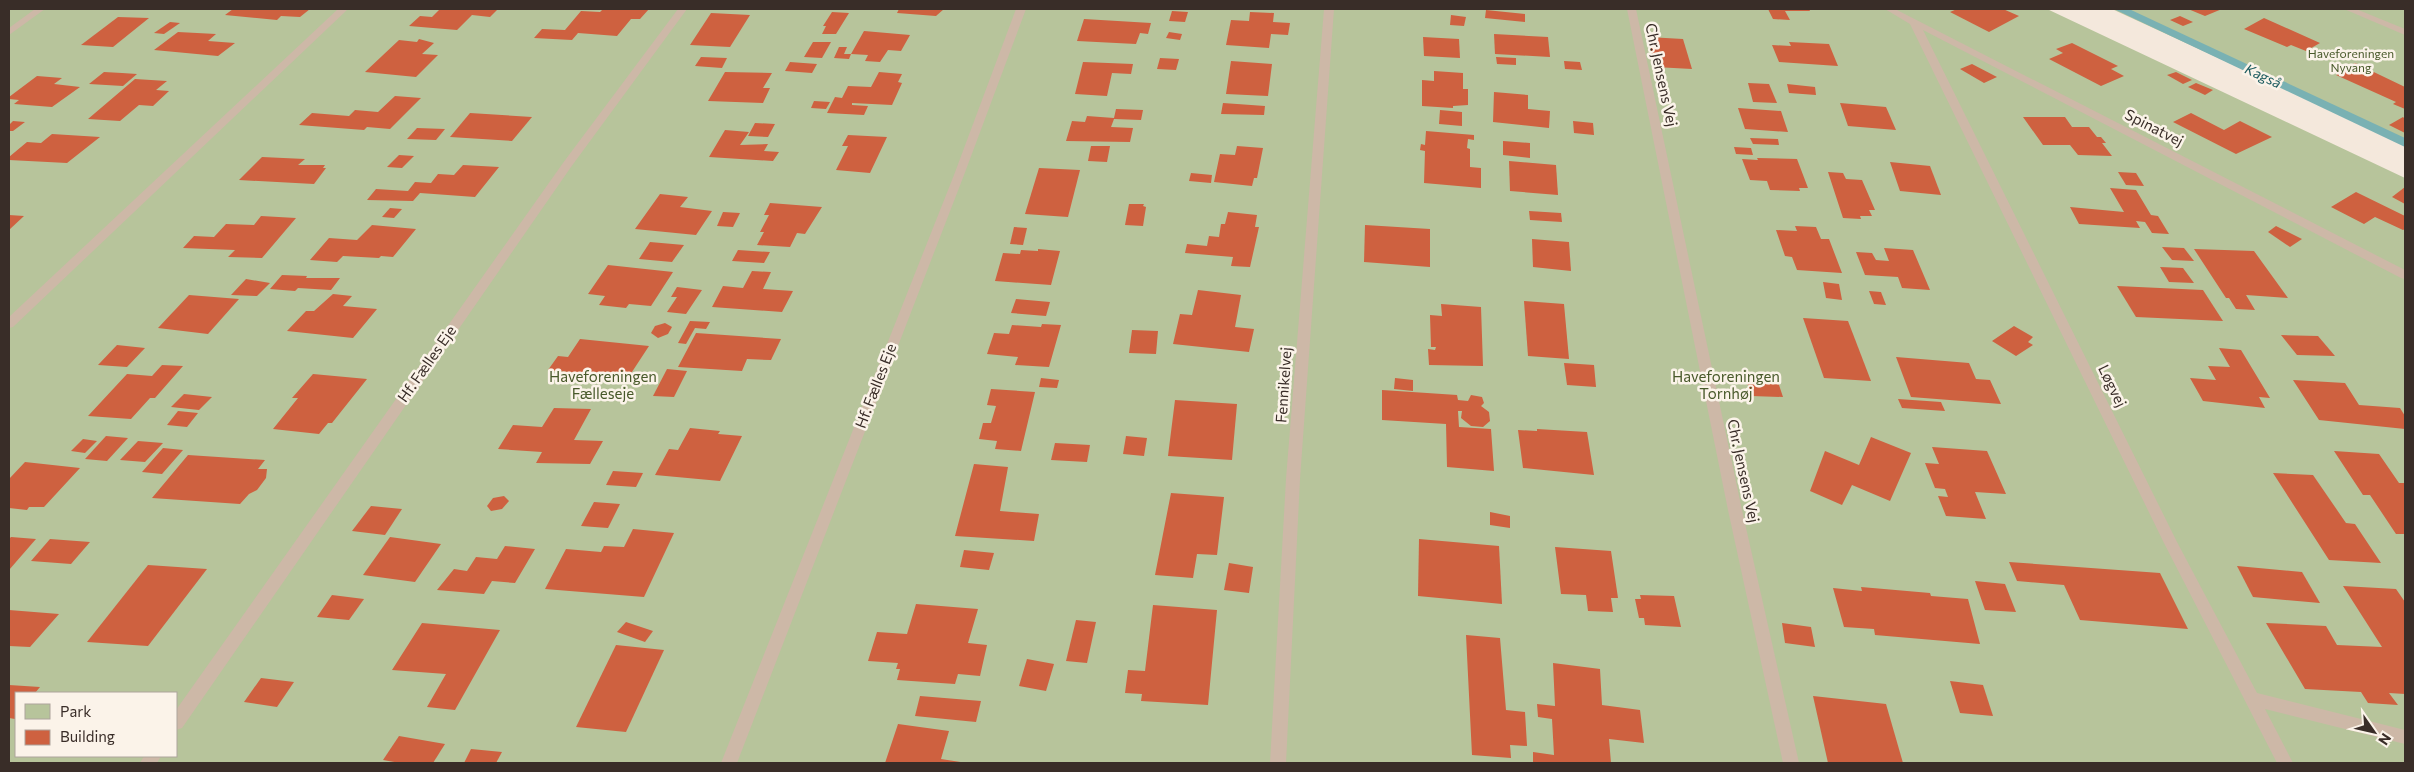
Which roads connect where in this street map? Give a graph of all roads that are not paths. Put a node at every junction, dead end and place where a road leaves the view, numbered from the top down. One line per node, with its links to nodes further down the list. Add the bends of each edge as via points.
1 (40, 9): 10 (lane)
2 (343, 9): 13 (lane)
3 (682, 9): 15 (lane, Hf. Fælles Eje, via 567,165)
4 (1021, 9): 17 (lane, Hf. Fælles Eje)
5 (1329, 9): 18 (lane, Fennikelvej, via 1293,479)
6 (1631, 9): 19 (lane, Chr. Jensens Vej)
7 (1889, 9): 9 (lane, Spinatvej)
8 (2349, 9): 11 (lane)
9 (1914, 22): 12 (lane, Spinatvej); 14 (lane, Løgvej, via 2171,543)
10 (9, 32)
11 (2405, 32)
12 (2405, 275)
13 (9, 324)
14 (2252, 699): 16 (lane); 20 (lane, Løgvej)
15 (178, 720)
16 (2405, 737)
17 (729, 763)
18 (1278, 763)
19 (1791, 763)
20 (2285, 763)

